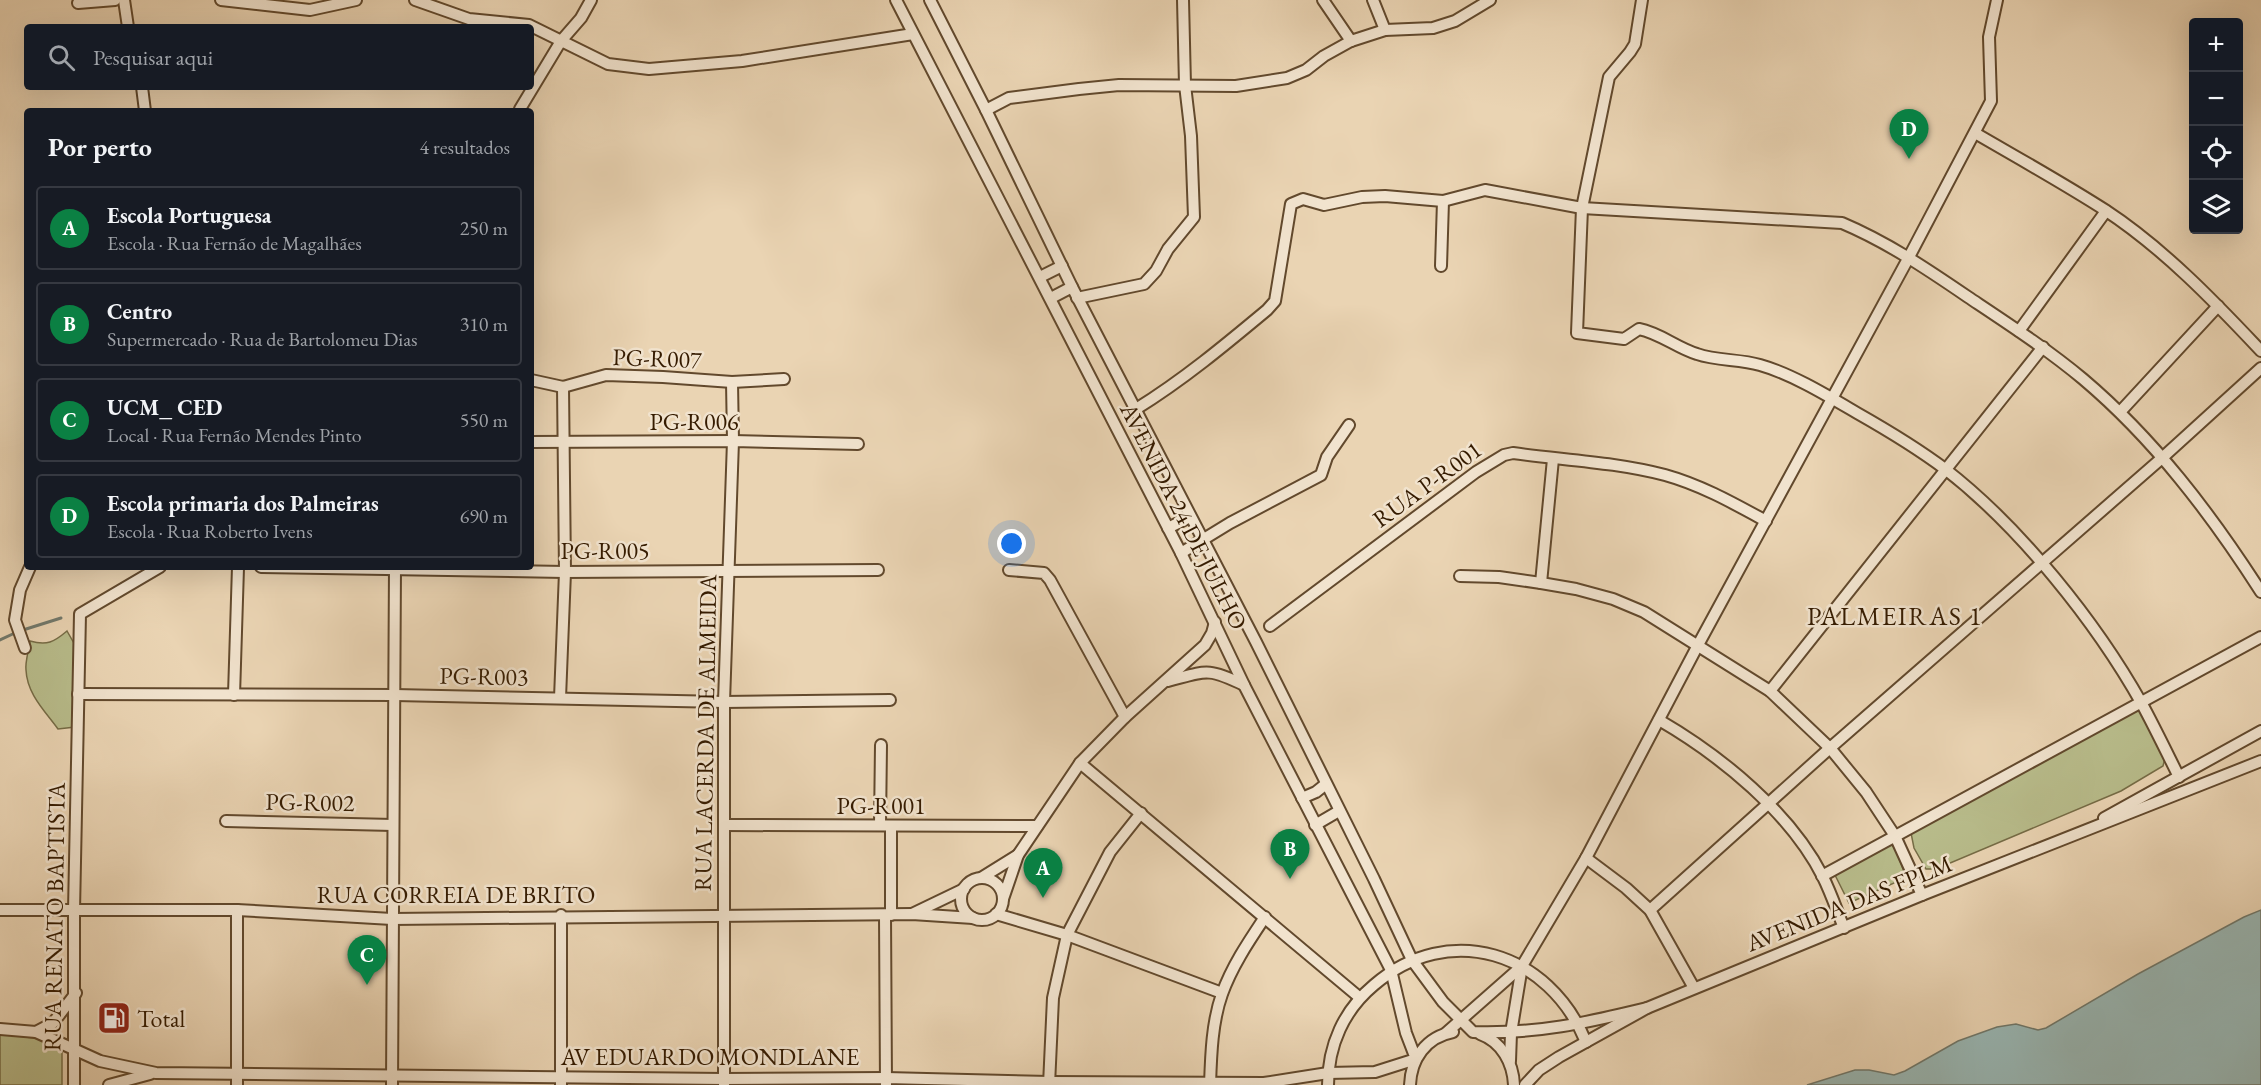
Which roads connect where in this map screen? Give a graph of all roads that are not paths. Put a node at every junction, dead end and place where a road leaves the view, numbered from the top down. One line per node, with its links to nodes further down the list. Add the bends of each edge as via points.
1 (115, 0): 15 (street)
2 (124, 0): 16 (street)
3 (221, 0): 4 (street, via 310,10)
4 (356, 0)
5 (415, 0): 17 (street, via 469,19)
6 (591, 0): 21 (street)
7 (896, 0): 20 (street, AVENIDA 24 DE JULHO)
8 (930, 0): 29 (street, AVENIDA 24 DE JULHO)
9 (1184, 0): 23 (street)
10 (1323, 0): 22 (street)
11 (1373, 0): 19 (street)
12 (1490, 0): 19 (street, via 1465,16 1433,28)
13 (1642, 0): 32 (street, via 1635,44 1609,77)
14 (1997, 0): 30 (street, via 1989,37 1991,101)
15 (78, 3)
16 (128, 24)
17 (512, 24)
18 (534, 28): 21 (street)
19 (1385, 30): 22 (street)
20 (913, 34): 21 (street, via 742,61 649,69 608,64); 37 (street, AVENIDA 24 DE JULHO)
21 (561, 41): 24 (street)
22 (1352, 41): 23 (street, via 1287,78 1236,86)
23 (1185, 85): 29 (street, via 1079,88 1009,98); 40 (street, via 1194,217 1144,284)
24 (534, 86)
25 (142, 90): 27 (street)
26 (532, 90): 28 (street)
27 (145, 108)
28 (521, 108)
29 (986, 110): 35 (street, AVENIDA 24 DE JULHO)
30 (1975, 133): 33 (street); 34 (street)
31 (1443, 201): 32 (street, via 1485,190); 36 (street); 51 (street, via 1385,196 1324,206 1303,199 1291,204 1275,301 1169,389)
32 (1582, 208): 34 (street, via 1842,224); 50 (street, via 1577,333 1624,339 1643,329 1697,354 1759,364)
33 (2106, 211): 41 (street, via 2160,252); 42 (street)
34 (1909, 257): 42 (street); 50 (street)
35 (1062, 266): 37 (street); 38 (street, AVENIDA 24 DE JULHO)
36 (1441, 266)
37 (1040, 277): 39 (street, AVENIDA 24 DE JULHO)
38 (1072, 287): 39 (street); 40 (street, AVENIDA 24 DE JULHO)
39 (1050, 298): 63 (street, AVENIDA 24 DE JULHO)
40 (1077, 298): 51 (street, AVENIDA 24 DE JULHO)
41 (2218, 306): 44 (street); 52 (street)
42 (2019, 331): 43 (street)
43 (2043, 348): 52 (street); 60 (street)
44 (2261, 351)
45 (2261, 368): 58 (street)
46 (784, 380): 48 (street, PG-R007)
47 (534, 381): 49 (street, PG-R007)
48 (732, 382): 49 (street, PG-R007, via 606,375); 54 (street, RUA LACERDA DE ALMEIDA)
49 (563, 387): 56 (street)
50 (1833, 399): 60 (street, via 1899,437); 62 (street)
51 (1136, 409): 61 (street, AVENIDA 24 DE JULHO)
52 (2120, 412): 58 (street)
53 (1349, 425): 64 (street, via 1327,457 1321,475)
54 (733, 441): 56 (street, PG-R006); 57 (street, PG-R006); 74 (street, RUA LACERDA DE ALMEIDA)
55 (534, 442): 56 (street, PG-R006)
56 (562, 443): 75 (street)
57 (858, 444)
58 (2162, 458): 66 (street); 78 (street, via 2202,507)
59 (1553, 459): 62 (street, RUA P-R001, via 1596,462 1664,475 1694,485); 77 (street); 80 (street, RUA P-R001, via 1504,455)
60 (1946, 471): 66 (street, via 2005,523); 86 (street)
61 (1190, 517): 63 (street); 64 (street, AVENIDA 24 DE JULHO)
62 (1766, 521): 82 (street)
63 (1168, 528): 65 (street, AVENIDA 24 DE JULHO)
64 (1202, 540): 65 (street); 102 (street, AVENIDA 24 DE JULHO)
65 (1181, 553): 79 (street, AVENIDA 24 DE JULHO)
66 (2042, 563): 93 (street, via 2103,642); 98 (street)
67 (29, 570): 83 (street, via 20,590 15,620)
68 (155, 570): 87 (street, RUA RENATO BAPTISTA, via 80,614)
69 (238, 570): 88 (street)
70 (395, 570): 89 (street)
71 (480, 570): 75 (street, PG-R005)
72 (878, 570): 74 (street, PG-R005)
73 (1009, 570): 94 (street, via 1037,571 1050,580)
74 (729, 571): 75 (street, PG-R005); 92 (street, RUA LACERDA DE ALMEIDA)
75 (565, 572): 90 (street)
76 (1460, 576): 77 (street)
77 (1541, 583): 82 (street, via 1576,588 1631,606)
78 (2261, 592)
79 (1215, 622): 84 (street, via 1205,645); 85 (street, AVENIDA 24 DE JULHO)
80 (1270, 626)
81 (2261, 637): 93 (street)
82 (1698, 645): 86 (street); 95 (street)
83 (25, 648)
84 (1165, 682): 85 (street, via 1205,671 1223,674); 94 (street)
85 (1245, 685): 103 (street, AVENIDA 24 DE JULHO)
86 (1770, 691): 98 (street)
87 (78, 694): 88 (street, PG-R003); 125 (street, RUA RENATO BAPTISTA)
88 (234, 694): 89 (street, PG-R003)
89 (395, 695): 90 (street, PG-R003); 108 (street)
90 (560, 698): 92 (street, PG-R003)
91 (890, 700): 92 (street, PG-R003)
92 (724, 702): 109 (street, RUA LACERDA DE ALMEIDA)
93 (2142, 703): 101 (street); 113 (street)
94 (1125, 717): 100 (street)
95 (1659, 720): 104 (street, via 1717,758); 116 (street)
96 (2261, 731): 101 (street)
97 (881, 745): 111 (street)
98 (1830, 748): 104 (street); 113 (street)
99 (2261, 761): 114 (street)
100 (1080, 763): 106 (street); 112 (street)
101 (2179, 777): 114 (street)
102 (1326, 784): 103 (street); 105 (street, AVENIDA 24 DE JULHO)
103 (1302, 798): 110 (street, AVENIDA 24 DE JULHO)
104 (1769, 804): 117 (street); 124 (street)
105 (1339, 811): 110 (street); 136 (street, AVENIDA 24 DE JULHO)
106 (1141, 813): 131 (street); 135 (street, via 1110,852)
107 (226, 821): 108 (street, PG-R002)
108 (393, 825): 133 (street)
109 (725, 825): 111 (street, PG-R001); 129 (street, RUA LACERDA DE ALMEIDA)
110 (1315, 825): 138 (street, AVENIDA 24 DE JULHO)
111 (885, 826): 112 (street, PG-R001); 130 (street)
112 (1037, 826): 115 (street)
113 (1895, 836): 117 (street); 120 (street)
114 (2067, 838): 120 (street, AVENIDA DAS FPLM)
115 (1018, 855): 118 (street); 121 (street)
116 (1586, 858): 124 (street); 137 (street)
117 (1822, 876): 134 (street)
118 (981, 878): 119 (street); 121 (street, via 999,886)
119 (964, 888): 126 (street); 132 (street, via 962,902)
120 (1922, 895): 134 (street, AVENIDA DAS FPLM)
121 (1003, 899): 127 (street)
122 (0, 910): 125 (street, RUA CORREIA DE BRITO)
123 (237, 910): 125 (street, RUA CORREIA DE BRITO); 133 (street, RUA CORREIA DE BRITO); 157 (street)
124 (1650, 910): 139 (street)
125 (74, 911): 140 (street, RUA RENATO BAPTISTA)
126 (912, 914): 130 (street, RUA CORREIA DE BRITO); 132 (street, RUA CORREIA DE BRITO)
127 (996, 914): 132 (street, via 985,919); 135 (street)
128 (561, 915): 129 (street, RUA CORREIA DE BRITO); 133 (street, RUA CORREIA DE BRITO); 159 (street)
129 (724, 915): 130 (street, RUA CORREIA DE BRITO); 161 (street, RUA LACERDA DE ALMEIDA)
130 (888, 915): 160 (street)
131 (1265, 917): 141 (street); 142 (street)
132 (973, 918)
133 (392, 919): 158 (street)
134 (1844, 927): 139 (street, AVENIDA DAS FPLM)
135 (1067, 935): 141 (street); 162 (street, via 1053,998)
136 (1412, 960): 137 (street, via 1460,950 1498,956); 138 (street); 144 (street, AVENIDA 24 DE JULHO)
137 (1522, 966): 144 (street); 145 (street, via 1557,993); 150 (street)
138 (1391, 970): 142 (street); 153 (street, AVENIDA 24 DE JULHO)
139 (1694, 988): 143 (street, AVENIDA DAS FPLM)
140 (76, 993): 147 (street, via 53,1023); 152 (street, RUA RENATO BAPTISTA)
141 (1222, 993): 163 (street, via 1213,1033)
142 (1359, 997): 156 (street, via 1333,1045)
143 (1647, 1008): 145 (street, AVENIDA DAS FPLM); 151 (street, AVENIDA DAS FPLM)
144 (1461, 1020): 148 (street, AVENIDA 24 DE JULHO); 149 (street)
145 (1579, 1025): 150 (street, AVENIDA DAS FPLM); 151 (street)
146 (0, 1029): 147 (street)
147 (36, 1032): 152 (street)
148 (1473, 1032): 149 (street, AVENIDA DAS FPLM); 150 (street, AVENIDA DAS FPLM); 154 (street, AVENIDA 24 DE JULHO, via 1495,1042)
149 (1446, 1033): 153 (street, via 1423,1048)
150 (1511, 1033): 154 (street)
151 (1586, 1042): 170 (street, AVENIDA DAS FPLM, via 1539,1070)
152 (73, 1048): 155 (street, via 100,1061); 165 (street, RUA RENATO BAPTISTA)
153 (1416, 1059): 156 (street, AV EDUARDO MONDLANE, via 1375,1072); 168 (street)
154 (1510, 1062): 169 (street)
155 (156, 1073): 157 (street, AV EDUARDO MONDLANE); 166 (street)
156 (1328, 1073): 164 (street, AV EDUARDO MONDLANE); 167 (street)
157 (237, 1079): 158 (street, AV EDUARDO MONDLANE)
158 (392, 1079): 159 (street, AV EDUARDO MONDLANE)
159 (561, 1080): 161 (street, AV EDUARDO MONDLANE)
160 (886, 1081): 161 (street, AV EDUARDO MONDLANE); 162 (street, AV EDUARDO MONDLANE)
161 (724, 1082)
162 (1049, 1084): 163 (street, AV EDUARDO MONDLANE)
163 (1210, 1084): 164 (street, AV EDUARDO MONDLANE)
164 (1268, 1084)
165 (74, 1085)
166 (109, 1085)
167 (1328, 1085)
168 (1410, 1085)
169 (1514, 1085)
170 (1525, 1085)

